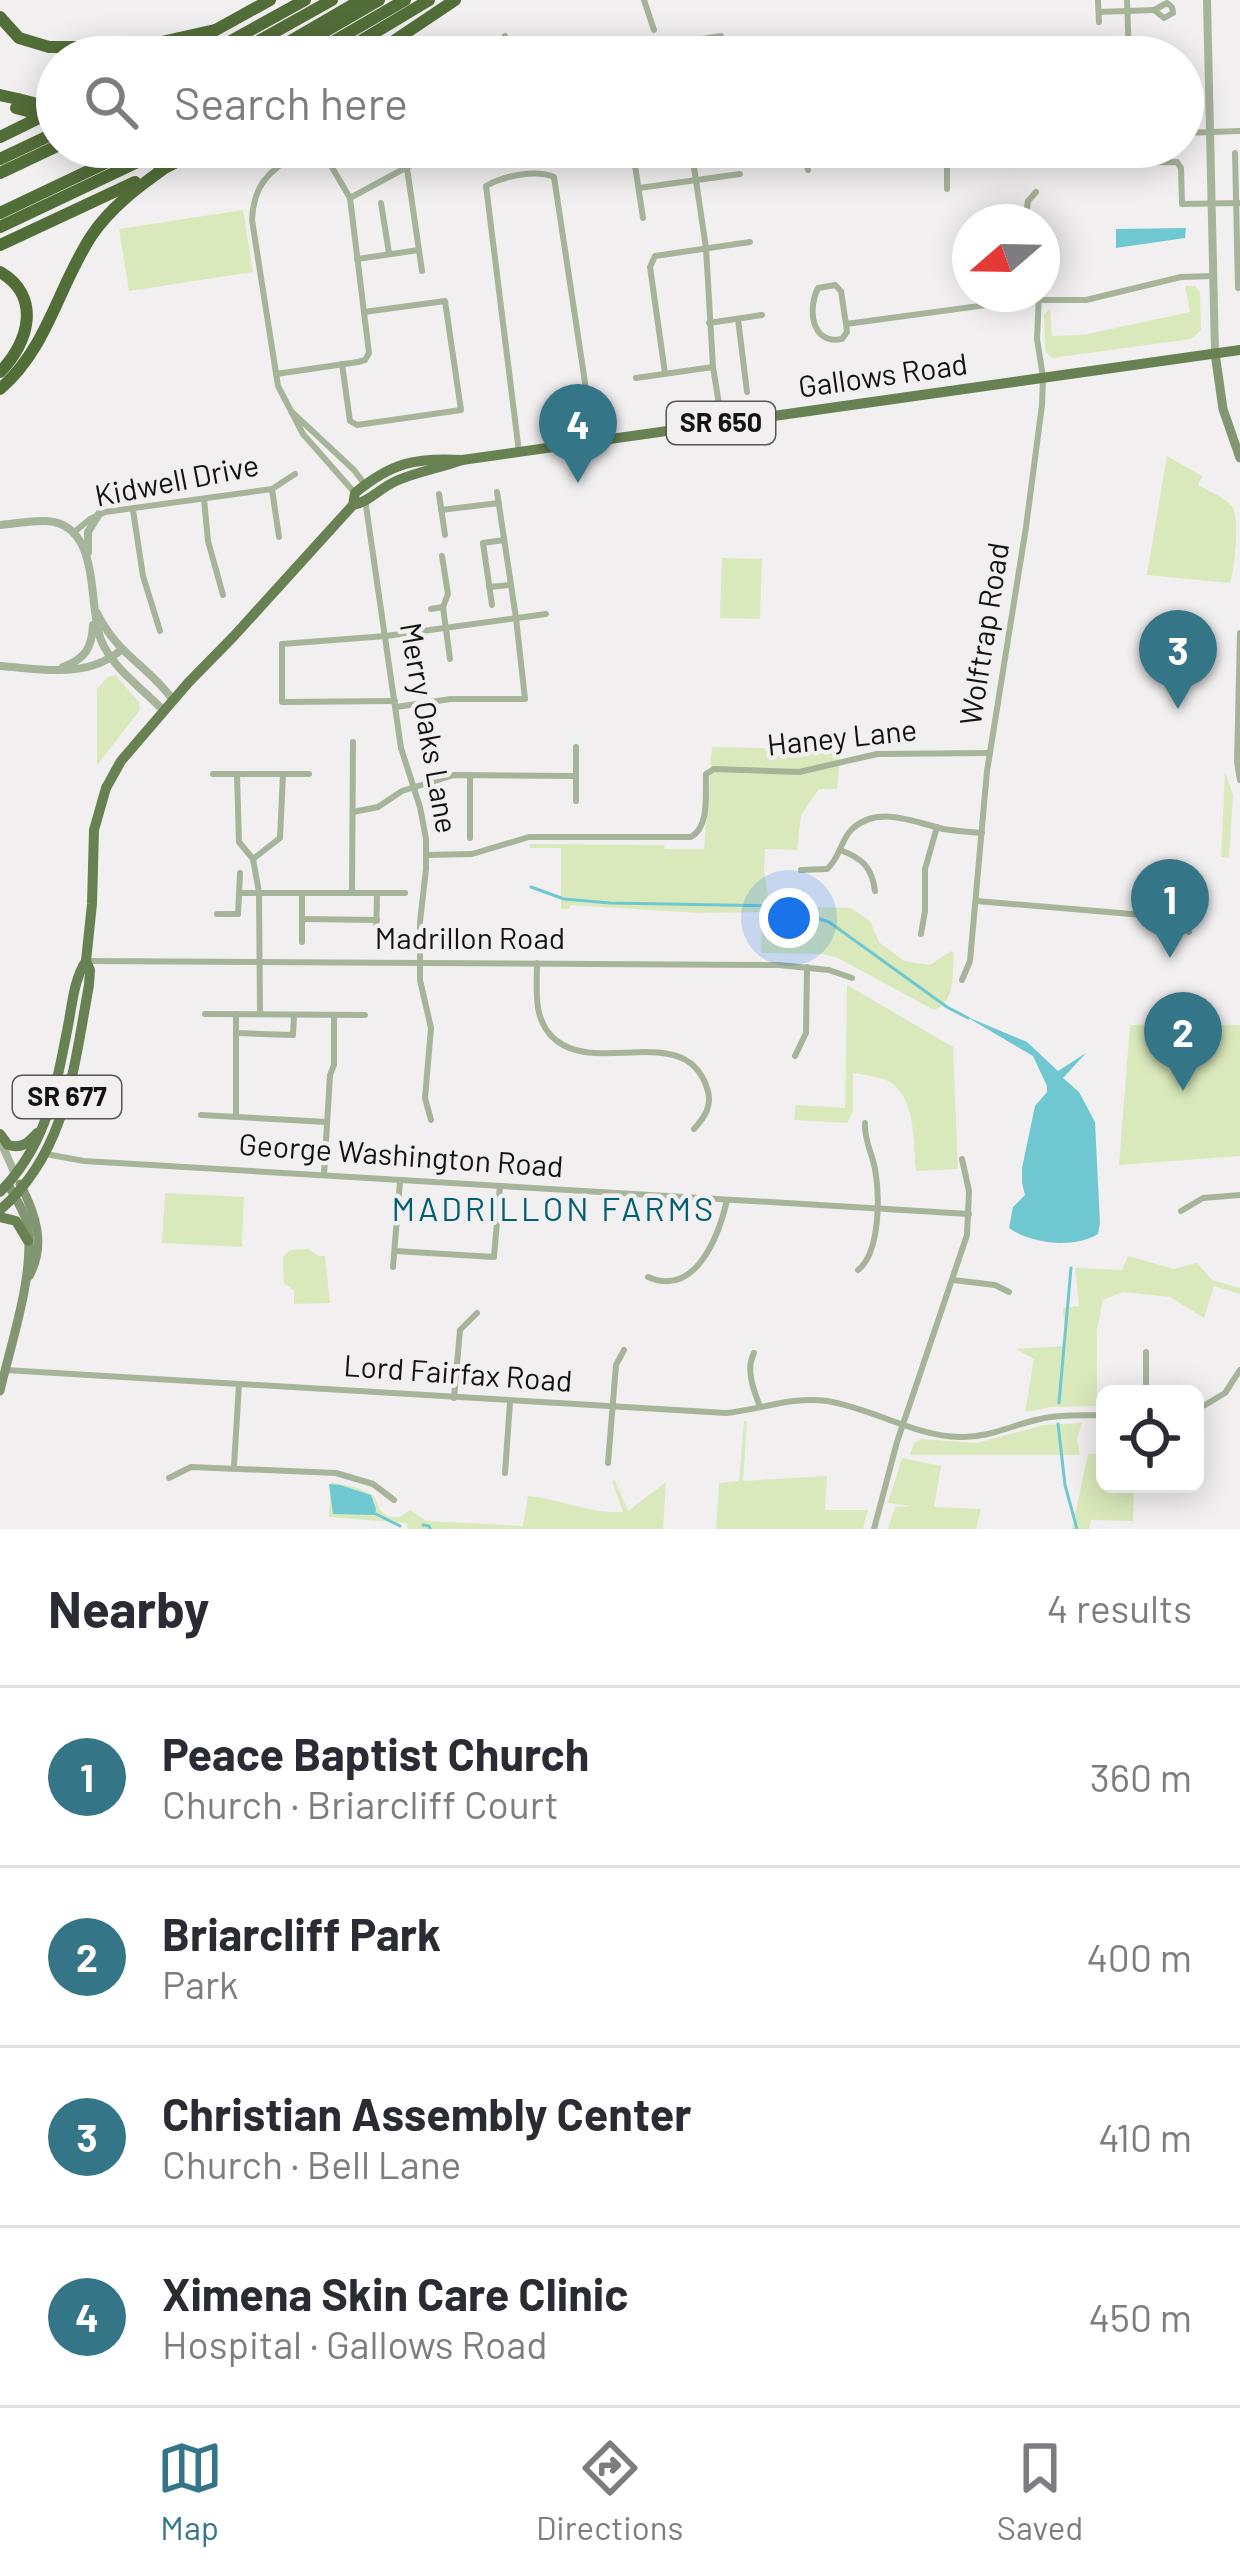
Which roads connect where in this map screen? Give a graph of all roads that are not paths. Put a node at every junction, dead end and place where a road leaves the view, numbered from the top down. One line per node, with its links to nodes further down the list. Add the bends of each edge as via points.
1 (270, 0): 18 (highway)
2 (304, 0): 22 (highway)
3 (332, 0): 23 (highway)
4 (361, 0): 24 (highway)
5 (379, 0): 25 (highway)
6 (405, 0): 26 (highway)
7 (430, 0): 27 (highway)
8 (455, 0): 28 (highway)
9 (644, 0): 19 (street)
10 (1127, 0): 14 (street)
11 (1207, 0): 38 (street)
12 (1099, 1): 15 (street)
13 (1154, 10): 14 (street)
14 (1127, 11): 15 (street); 29 (street)
15 (1099, 12): 17 (street)
16 (0, 16): 30 (highway)
17 (1099, 22)
18 (215, 30): 20 (highway); 21 (highway)
19 (654, 30)
20 (191, 36)
21 (203, 36)
22 (240, 36)
23 (268, 36)
24 (299, 36)
25 (317, 36)
26 (343, 36)
27 (369, 36)
28 (401, 36)
29 (1128, 36)
30 (36, 43)
31 (0, 95): 33 (highway)
32 (0, 104): 33 (highway)
33 (17, 104): 34 (highway, bridge)
34 (36, 108)
35 (36, 121): 39 (highway)
36 (1240, 131): 38 (street)
37 (1204, 132): 38 (street)
38 (1209, 132): 65 (street)
39 (0, 137)
40 (36, 141): 43 (highway)
41 (1235, 153): 63 (street)
42 (36, 156): 55 (highway)
43 (0, 159)
44 (95, 168): 66 (highway)
45 (125, 168): 68 (highway)
46 (166, 168): 54 (highway)
47 (277, 168): 93 (street, via 259,186 252,220)
48 (332, 168): 61 (street)
49 (407, 168): 61 (street); 72 (street)
50 (636, 168): 58 (street)
51 (694, 168): 57 (street)
52 (946, 168): 59 (street)
53 (1180, 168): 65 (street, via 1182,204)
54 (162, 170): 70 (highway); 96 (highway, via 96,229 38,346)
55 (0, 173)
56 (740, 174): 57 (street)
57 (696, 180): 58 (street); 71 (street)
58 (639, 188): 67 (street)
59 (946, 189)
60 (1036, 192): 64 (street)
61 (350, 198): 74 (street)
62 (381, 203): 73 (street)
63 (1238, 203): 65 (street); 78 (street)
64 (1028, 204)
65 (1211, 204): 77 (street)
66 (0, 213)
67 (643, 218)
68 (0, 227)
69 (750, 242): 71 (street)
70 (0, 245)
71 (706, 248): 85 (street); 92 (street, via 655,256 650,267)
72 (419, 250): 73 (street); 75 (street)
73 (389, 254): 74 (street)
74 (357, 259): 81 (street)
75 (422, 271)
76 (0, 272): 91 (highway, via 20,291 28,322)
77 (1213, 276): 79 (street); 88 (street)
78 (1238, 288)
79 (1060, 299)
80 (952, 310): 86 (street)
81 (364, 312): 89 (street, via 368,356); 89 (street, via 445,301 461,410 353,424)
82 (1039, 312): 95 (street, Wolftrap Road)
83 (762, 315): 84 (street)
84 (737, 319): 85 (street); 97 (street)
85 (709, 323): 90 (street)
86 (847, 324): 86 (street, via 842,339 822,338 818,288 841,291)
87 (1240, 350): 88 (main road, Gallows Road / SR 650)
88 (1215, 353): 95 (main road, Gallows Road / SR 650); 102 (main road)
89 (342, 364): 93 (street)
90 (713, 367): 92 (street); 99 (street)
91 (0, 372)
92 (665, 373): 94 (street)
93 (276, 374): 98 (street)
94 (637, 377)
95 (1043, 377): 99 (main road, Gallows Road / SR 650); 145 (street, Wolftrap Road)
96 (0, 389)
97 (747, 392)
98 (292, 413): 105 (street); 110 (street)
99 (722, 423): 100 (main road, Gallows Road / SR 650)
100 (594, 442): 101 (main road, Gallows Road / SR 650); 101 (street, via 554,177 543,172 486,186)
101 (519, 452): 103 (main road, Gallows Road / SR 650)
102 (1240, 458)
103 (462, 460): 105 (main road, Gallows Road / SR 650, via 412,462); 110 (main road, Gallows Road / SR 650)
104 (295, 474): 106 (street, Kidwell Drive)
105 (366, 484): 110 (main road, Gallows Road / SR 650)
106 (272, 489): 109 (street, Kidwell Drive); 118 (street)
107 (497, 492): 111 (street)
108 (439, 494): 113 (street)
109 (204, 499): 112 (street, Kidwell Drive); 124 (street)
110 (358, 500): 134 (street, Merry Oaks Lane); 141 (main road, Gallows Road / SR 650)
111 (499, 503): 113 (street); 119 (street)
112 (133, 510): 114 (street, Kidwell Drive); 132 (street)
113 (442, 510): 117 (street)
114 (99, 514): 116 (street, Kidwell Drive); 121 (street, via 88,532)
115 (0, 525): 116 (street, Kidwell Drive, via 48,521)
116 (73, 533): 121 (street)
117 (445, 535)
118 (280, 537)
119 (505, 540): 122 (street); 123 (street, via 483,543)
120 (442, 556): 127 (street)
121 (88, 560): 126 (street)
122 (511, 585): 123 (street); 130 (street)
123 (489, 587): 125 (street)
124 (223, 595)
125 (491, 605)
126 (94, 606): 135 (street); 136 (street); 139 (street, via 88,650)
127 (443, 608): 128 (street); 131 (street)
128 (431, 609)
129 (546, 614): 130 (street)
130 (517, 618): 131 (street); 140 (street, via 525,699)
131 (446, 628): 134 (street); 137 (street)
132 (160, 631)
133 (1240, 633): 142 (street)
134 (386, 636): 140 (street, Merry Oaks Lane); 140 (street, via 282,644 282,702)
135 (121, 650): 136 (street); 141 (street)
136 (111, 658): 139 (street); 141 (street)
137 (450, 659)
138 (0, 666): 139 (street)
139 (50, 670)
140 (396, 704): 153 (street, Merry Oaks Lane)
141 (168, 705): 181 (main road, Gallows Road / SR 677, via 121,761 101,803)
142 (1239, 709): 152 (street)
143 (353, 742): 155 (street)
144 (576, 747): 151 (street)
145 (990, 753): 157 (street, Wolftrap Road); 160 (street, Haney Lane, via 877,754 799,772 714,769 706,774 699,834 529,837 472,854)
146 (213, 774): 147 (street)
147 (237, 774): 148 (street); 161 (street, via 239,842)
148 (283, 774): 149 (street); 161 (street, via 280,838)
149 (309, 774)
150 (470, 775): 151 (street); 153 (street); 158 (street)
151 (576, 776): 154 (street)
152 (1240, 780)
153 (414, 787): 155 (street); 160 (street, Merry Oaks Lane)
154 (576, 801)
155 (353, 812): 168 (street)
156 (937, 827): 157 (street); 159 (street, via 869,819); 176 (street)
157 (982, 833): 171 (street, Wolftrap Road)
158 (470, 838)
159 (840, 850): 162 (street, via 827,869); 164 (street, via 865,862)
160 (426, 855): 183 (street, Merry Oaks Lane)
161 (253, 859): 165 (street)
162 (801, 870)
163 (239, 873): 167 (street)
164 (875, 891)
165 (260, 892): 166 (street); 167 (street); 182 (street)
166 (302, 892): 168 (street); 173 (street)
167 (239, 893): 172 (street, via 238,914)
168 (352, 893): 169 (street)
169 (376, 893): 170 (street); 175 (street)
170 (405, 893)
171 (976, 901): 177 (street, via 1167,917); 187 (street, Wolftrap Road)
172 (217, 914)
173 (302, 919): 175 (street); 179 (street)
174 (910, 919): 176 (street)
175 (376, 920): 180 (street)
176 (924, 920): 178 (street)
177 (1189, 932)
178 (921, 934)
179 (302, 941)
180 (376, 941)
181 (86, 962): 182 (street, Madrillon Road); 199 (main road, Gallows Road / SR 677); 204 (main road, Gallows Road / SR 677, via 72,1078)
182 (259, 963): 183 (street, Madrillon Road); 190 (street)
183 (420, 963): 184 (street, Madrillon Road); 198 (street, Merry Oaks Lane, via 431,1028)
184 (537, 963): 185 (street, Madrillon Road); 202 (street, via 539,1015 556,1040 584,1052 665,1053 696,1069 710,1102)
185 (807, 966): 186 (street, Madrillon Road); 195 (street, via 806,1033)
186 (852, 978)
187 (962, 980)
188 (205, 1014): 189 (street)
189 (236, 1014): 190 (street); 194 (street)
190 (260, 1014): 191 (street)
191 (293, 1015): 192 (street); 194 (street, via 293,1035)
192 (334, 1015): 193 (street); 200 (street)
193 (365, 1016)
194 (236, 1033): 197 (street)
195 (795, 1056)
196 (201, 1115): 197 (street)
197 (236, 1117): 200 (street)
198 (431, 1120)
199 (47, 1121): 203 (main road, via 22,1146); 210 (main road, Gallows Road / SR 677)
200 (327, 1122): 207 (street)
201 (865, 1123): 213 (street)
202 (694, 1129)
203 (0, 1137): 210 (street)
204 (46, 1154): 207 (street, George Washington Road); 210 (main road, Gallows Road / SR 677)
205 (962, 1159): 216 (street)
206 (1, 1172): 210 (street)
207 (324, 1174): 208 (street, George Washington Road)
208 (400, 1180): 209 (street, George Washington Road); 218 (street)
209 (500, 1186): 212 (street, George Washington Road); 218 (street, via 494,1257)
210 (12, 1187): 215 (main road, Gallows Road); 217 (main road); 223 (main road, via 34,1214 38,1238)
211 (1240, 1195): 214 (street, via 1204,1198)
212 (727, 1200): 213 (street, George Washington Road); 221 (street, via 700,1262 673,1282)
213 (877, 1209): 216 (street, George Washington Road); 220 (street, via 872,1252)
214 (1181, 1211)
215 (0, 1214): 217 (main road, via 16,1221)
216 (969, 1214): 222 (street)
217 (28, 1241): 223 (main road)
218 (395, 1250): 219 (street)
219 (393, 1267)
220 (857, 1270)
221 (648, 1277)
222 (953, 1280): 224 (street); 240 (street)
223 (26, 1281): 229 (main road)
224 (1009, 1292)
225 (477, 1313): 234 (street, via 460,1330)
226 (624, 1350): 236 (street)
227 (1146, 1352): 232 (street)
228 (754, 1353): 237 (street, via 750,1373)
229 (5, 1370): 231 (street, Lord Fairfax Road); 233 (main road)
230 (1240, 1370): 238 (street)
231 (239, 1384): 234 (street, Lord Fairfax Road); 242 (street)
232 (1146, 1385)
233 (0, 1391)
234 (454, 1398): 235 (street, Lord Fairfax Road)
235 (510, 1402): 236 (street, Lord Fairfax Road); 243 (street)
236 (612, 1407): 237 (street, Lord Fairfax Road); 241 (street)
237 (760, 1407): 240 (street, Lord Fairfax Road, via 819,1400)
238 (1204, 1408)
239 (1096, 1415): 240 (street, Lord Fairfax Road, via 965,1437)
240 (904, 1424): 246 (street)
241 (608, 1463)
242 (234, 1466): 244 (street, via 191,1466); 245 (street, via 347,1475)
243 (505, 1473)
244 (169, 1478)
245 (394, 1500)
246 (874, 1529)

